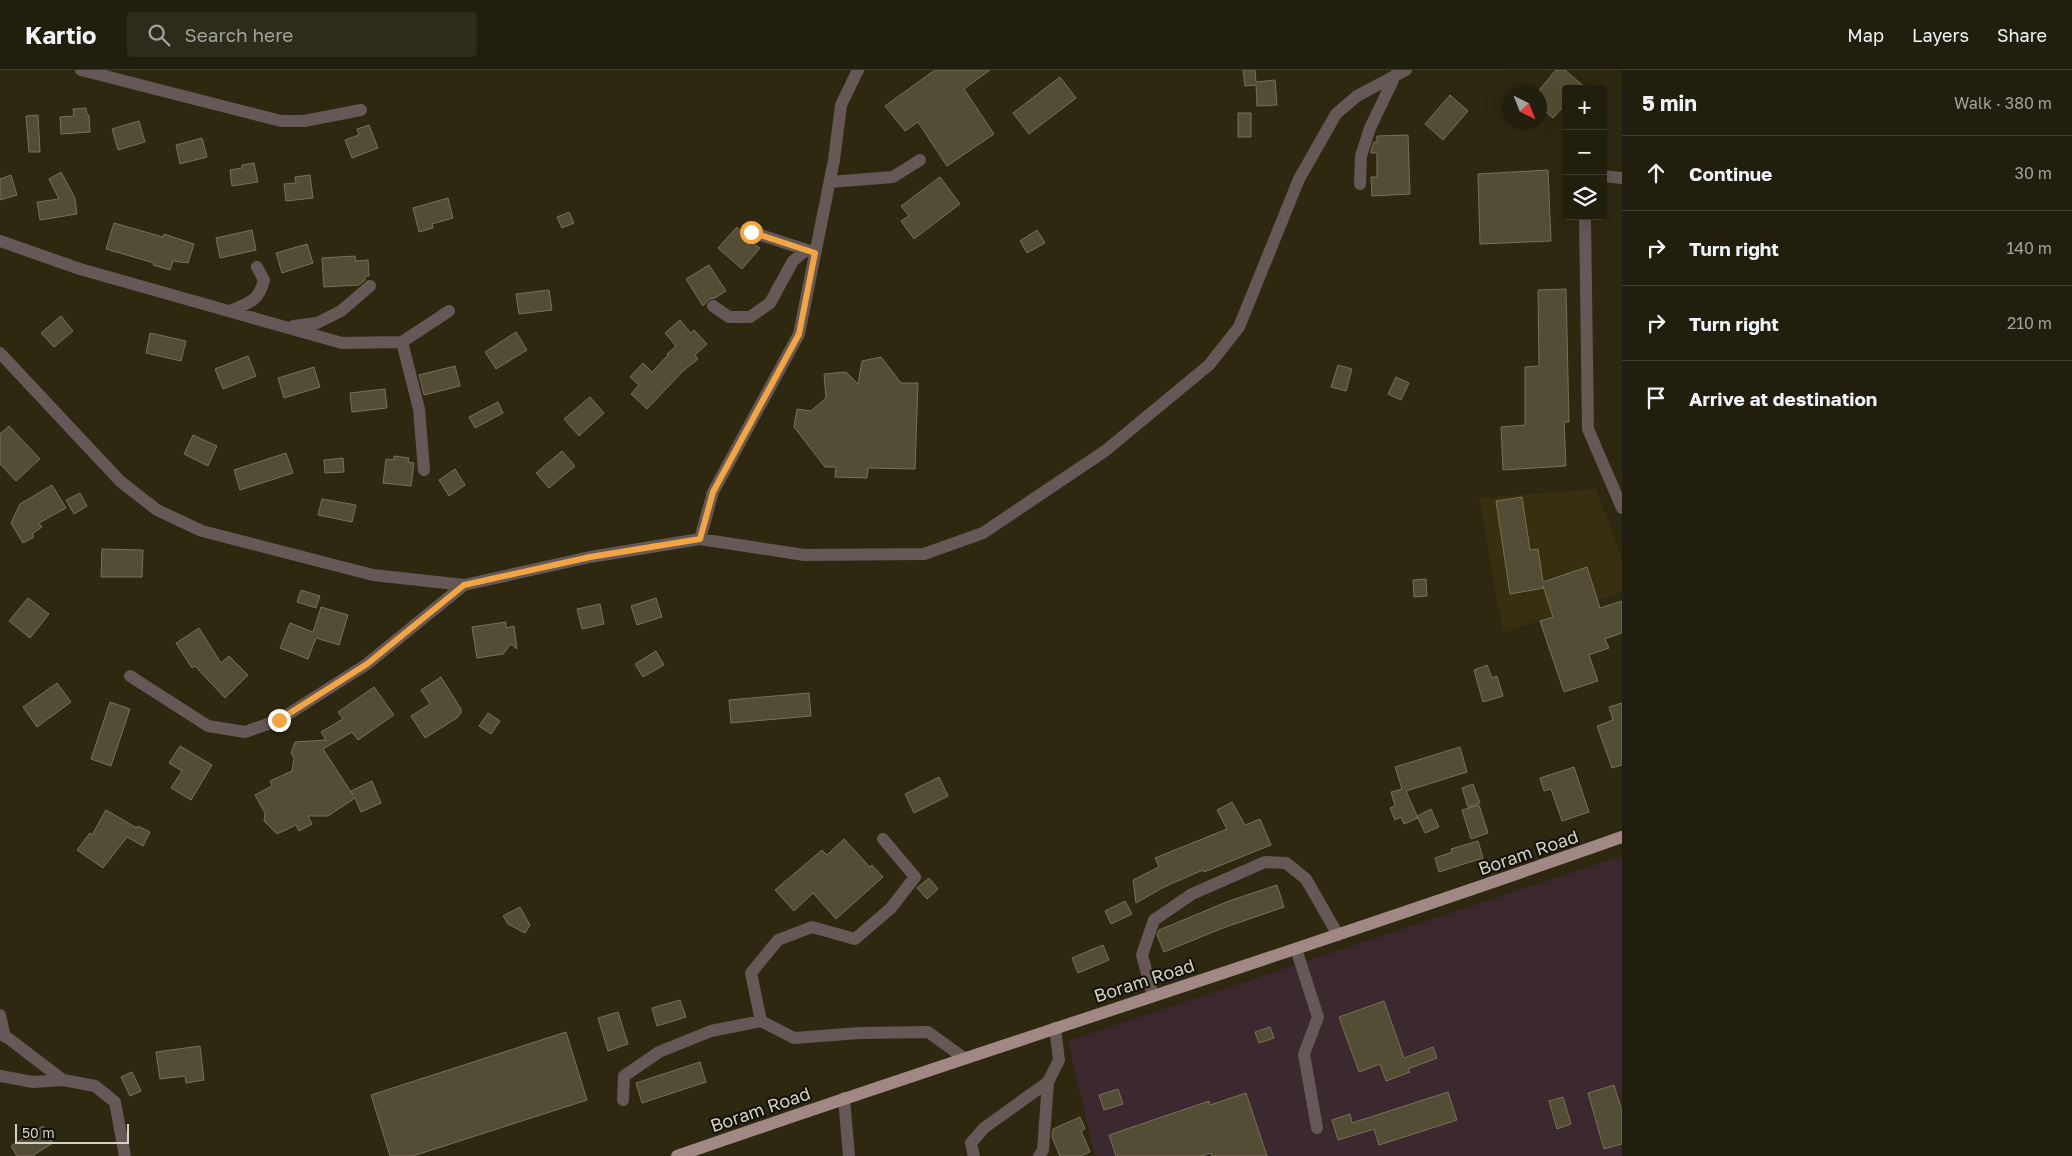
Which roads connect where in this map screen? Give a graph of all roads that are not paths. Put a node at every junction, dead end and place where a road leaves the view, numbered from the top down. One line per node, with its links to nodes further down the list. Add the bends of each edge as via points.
1 (82, 70): 4 (street, via 281,121 304,121)
2 (859, 70): 8 (street, via 841,104)
3 (1401, 72): 9 (street, via 1370,128 1361,156); 24 (street, via 1357,96 1336,114 1299,179 1239,327 1209,365 1104,451 983,533 924,554 804,555)
4 (361, 110)
5 (920, 160): 8 (street, via 893,177)
6 (1607, 176): 7 (street)
7 (1622, 178)
8 (830, 182): 13 (street)
9 (1360, 184)
10 (1585, 220): 23 (street, via 1588,429)
11 (751, 232): 13 (street)
12 (0, 241): 17 (street, via 80,269)
13 (811, 251): 16 (street, via 793,261 770,303 750,317 729,317); 24 (street, via 799,334 713,492)
14 (257, 267): 17 (street, via 264,280 261,292 248,304)
15 (370, 286): 19 (street, via 341,312 317,324)
16 (713, 306)
17 (230, 311): 19 (street)
18 (449, 311): 20 (street)
19 (286, 327): 20 (street, via 342,343)
20 (402, 342): 22 (street, via 419,409)
21 (0, 353): 25 (street, via 120,481 157,510 202,531 373,575)
22 (424, 470)
23 (1622, 508)
24 (700, 539): 25 (street, via 590,557)
25 (464, 585): 26 (street, via 367,664 279,720 246,732 208,726)
26 (130, 676)
27 (1622, 837): 29 (main road, Boram Road)
28 (883, 839): 33 (street, via 915,877 891,908 855,939 812,927 778,940 751,973)
29 (1338, 935): 30 (main road, Boram Road); 31 (street, via 1306,879 1286,863 1265,862 1192,894 1154,920 1142,956)
30 (1296, 949): 31 (main road, Boram Road); 42 (street, via 1318,1017 1304,1054)
31 (1153, 996): 34 (main road, Boram Road)
32 (0, 1015): 35 (street)
33 (761, 1021): 36 (street, via 794,1038 928,1032); 41 (street, via 711,1030 659,1052 624,1076)
34 (1055, 1028): 36 (main road, Boram Road); 39 (street, via 1059,1060)
35 (3, 1034): 38 (street)
36 (964, 1058): 40 (main road, Boram Road)
37 (0, 1076): 38 (street, via 33,1082)
38 (63, 1080): 43 (street, via 95,1086 115,1102)
39 (1048, 1082): 46 (street, via 984,1128 971,1143); 47 (street)
40 (844, 1098): 44 (main road, Boram Road); 45 (street)
41 (622, 1100)
42 (1317, 1128)
43 (125, 1156)
44 (678, 1156)
45 (849, 1156)
46 (974, 1156)
47 (1039, 1156)

